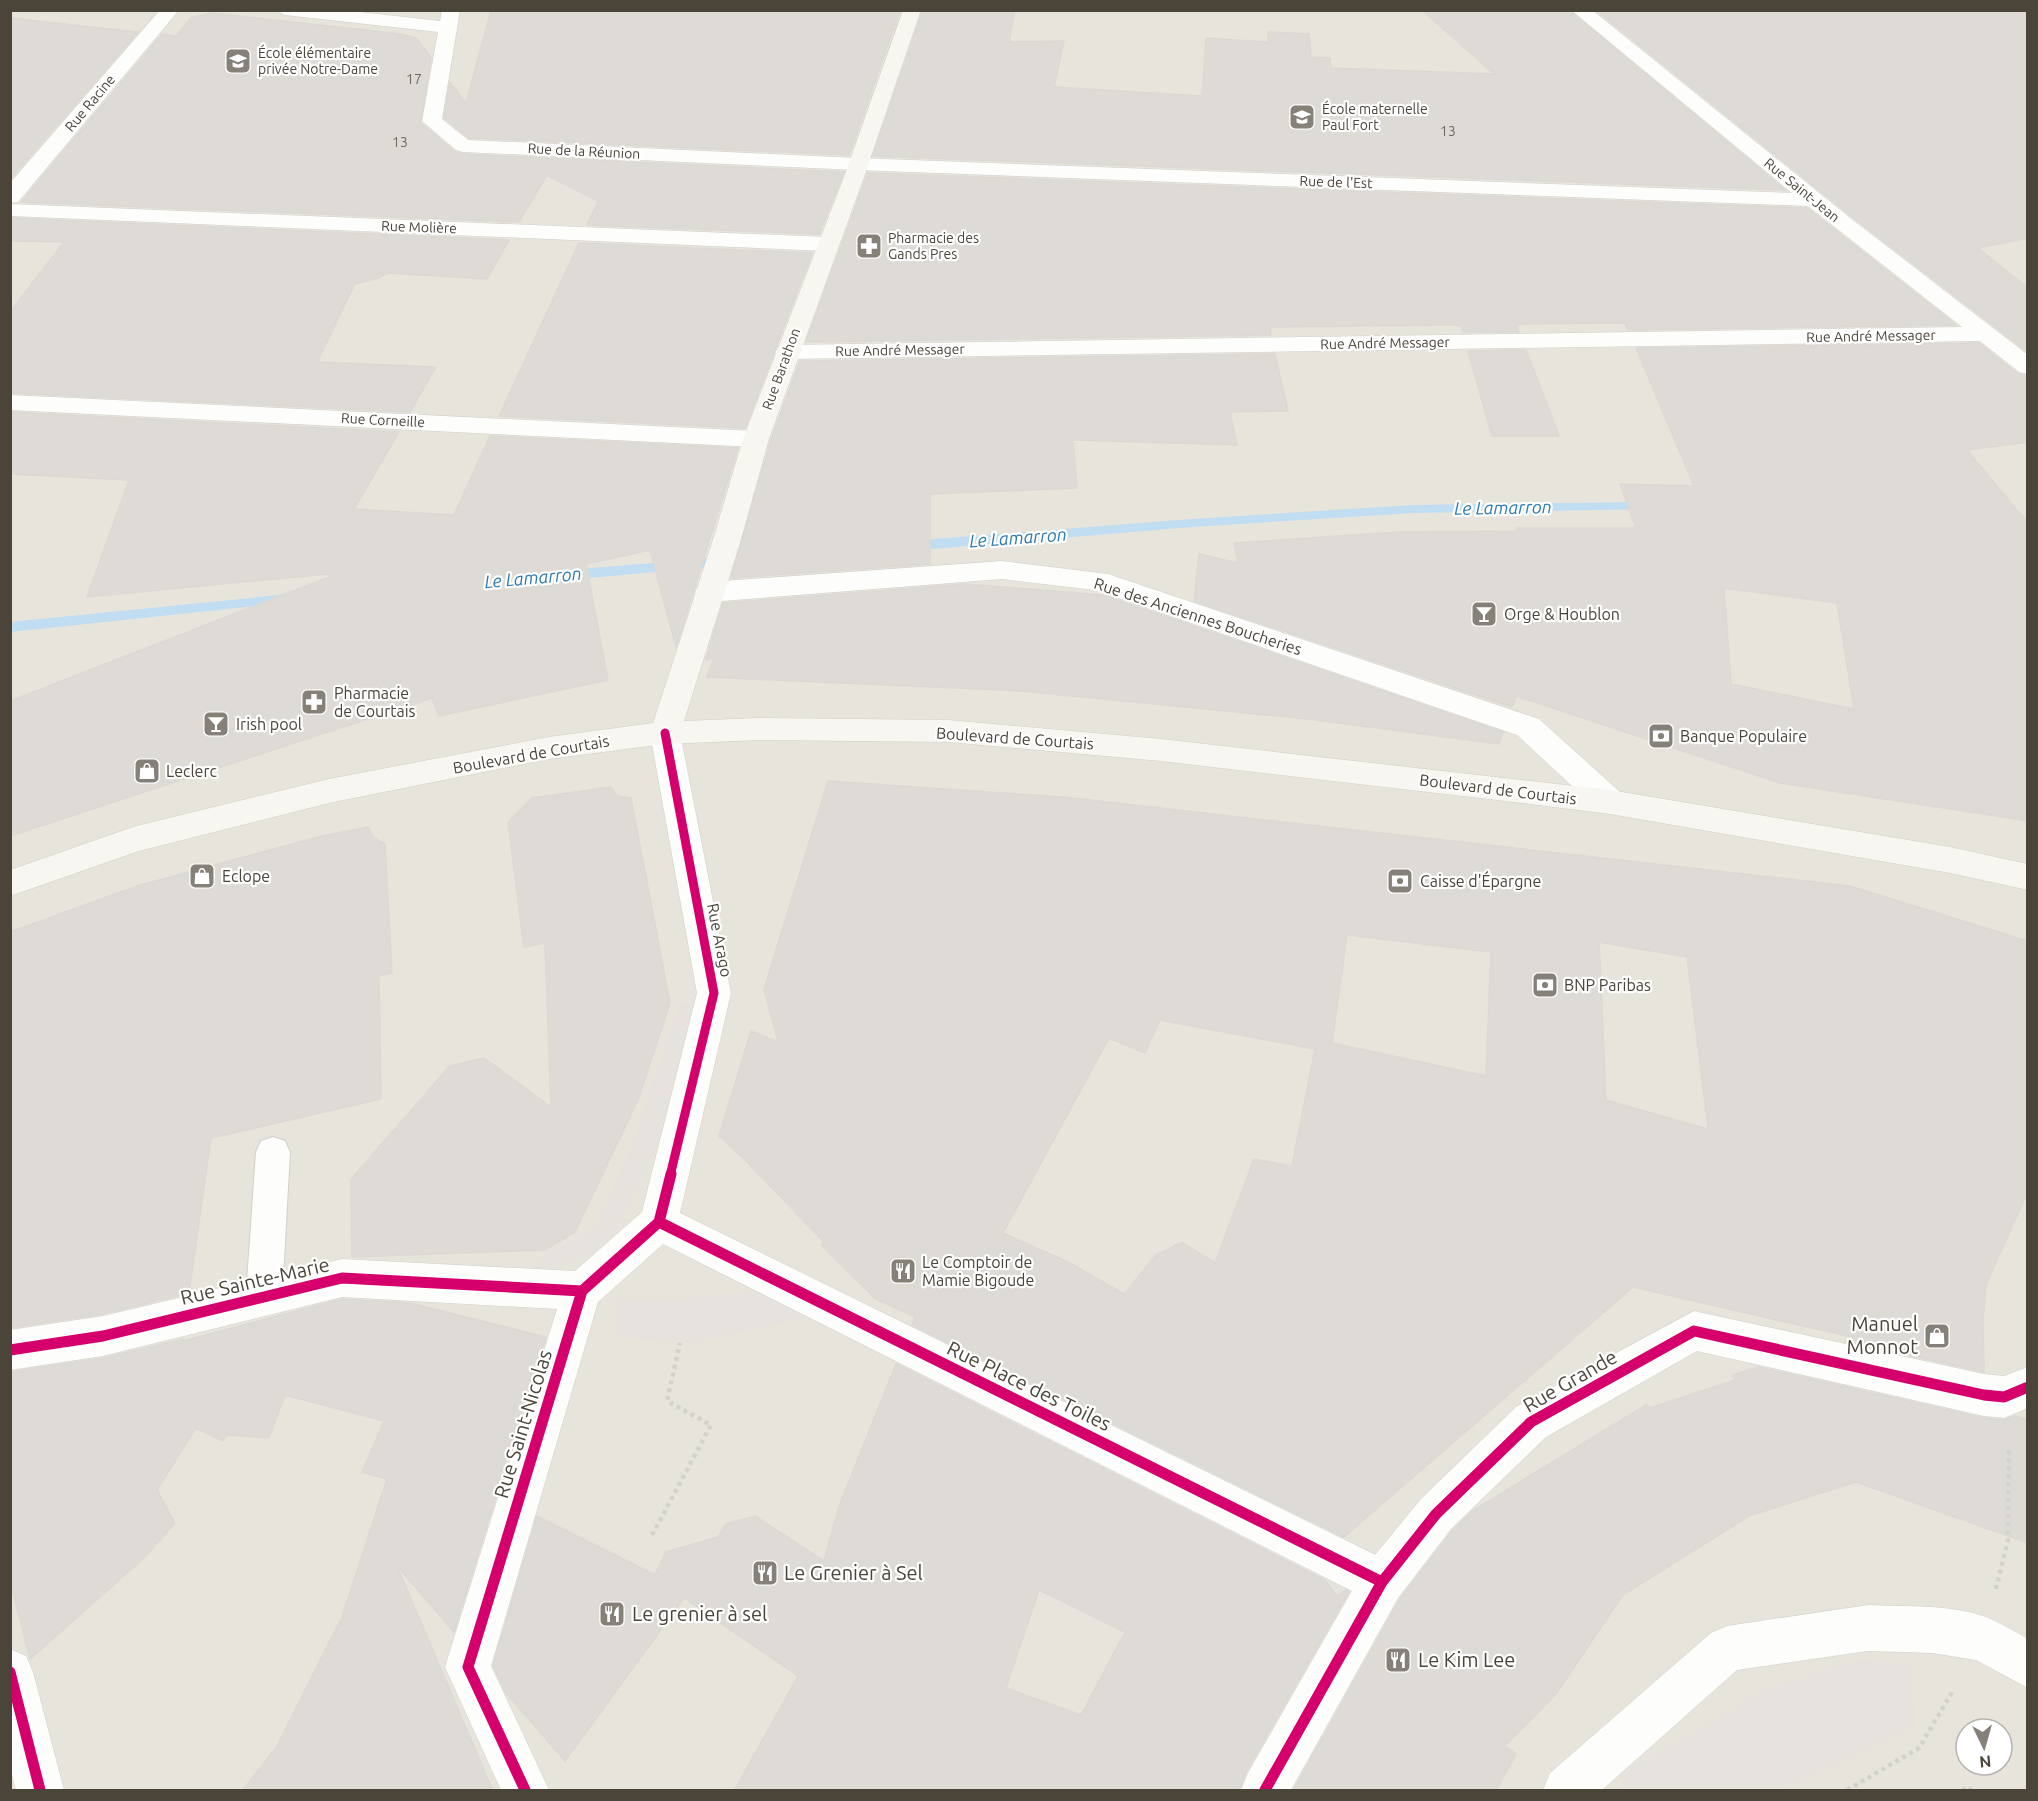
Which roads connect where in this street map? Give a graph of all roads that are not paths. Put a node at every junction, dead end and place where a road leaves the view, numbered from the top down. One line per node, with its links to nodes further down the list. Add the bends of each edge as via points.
1 (170, 10): 7 (street, Rue Racine)
2 (285, 10): 5 (street)
3 (912, 10): 6 (main road, Rue Barathon)
4 (1580, 10): 8 (street, Rue Saint-Jean)
5 (449, 19): 6 (street, Rue de la Réunion, via 432,121 463,146)
6 (857, 164): 8 (street, Rue de l'Est); 10 (main road, Rue Barathon)
7 (10, 197)
8 (1814, 200): 11 (street, Rue Saint-Jean)
9 (10, 210): 10 (street, Rue Molière)
10 (827, 244): 12 (main road, Rue Barathon)
11 (1984, 334): 12 (street, Rue André Messager); 13 (street, Rue Saint-Jean)
12 (787, 352): 15 (main road, Rue Barathon)
13 (2028, 367)
14 (10, 402): 15 (street, Rue Corneille)
15 (756, 439): 16 (main road, Rue Barathon)
16 (709, 592): 17 (main road, Rue Barathon); 18 (street, Rue des Anciennes Boucheries, via 1002,570 1098,581 1528,727)
17 (665, 733): 18 (main road, Boulevard de Courtais, via 759,729 948,731 1161,750); 20 (main road, Boulevard de Courtais, via 549,748 329,791 136,839); 22 (street, Rue Arago, via 714,993)
18 (1610, 802): 19 (main road, Boulevard de Courtais)
19 (2028, 877)
20 (10, 883)
21 (273, 1152): 24 (lane)
22 (659, 1222): 23 (street); 27 (street, Rue Place des Toiles)
23 (582, 1291): 24 (street, Rue Sainte-Marie, via 342,1278); 31 (street, Rue Saint-Nicolas, via 468,1667)
24 (264, 1296): 25 (street, Rue Sainte-Marie, via 103,1336)
25 (10, 1350)
26 (2028, 1387): 27 (street, Rue Grande, via 2004,1397 1984,1395 1694,1331 1531,1422 1437,1514)
27 (1382, 1582): 32 (street, Rue Grande)
28 (2028, 1665): 33 (street, via 1983,1639 1932,1630 1868,1628 1726,1650)
29 (10, 1672): 30 (street)
30 (40, 1791)
31 (525, 1791)
32 (1265, 1791)
33 (1567, 1791)

